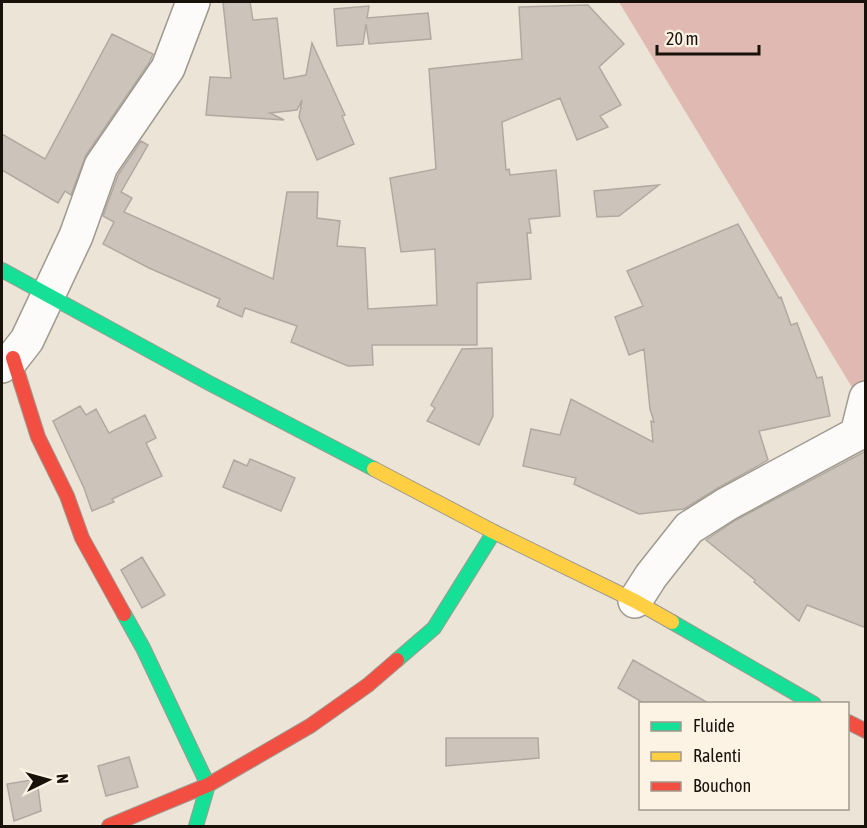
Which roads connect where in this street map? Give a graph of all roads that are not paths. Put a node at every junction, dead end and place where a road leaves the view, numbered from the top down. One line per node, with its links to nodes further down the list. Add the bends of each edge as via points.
1 (193, 2): 3 (street, via 168,68 101,166 76,236)
2 (2, 270): 3 (street)
3 (48, 295): 4 (street, via 27,340); 7 (street)
4 (7, 362): 12 (street, via 82,538 143,648)
5 (866, 398): 6 (street)
6 (861, 432): 8 (street, via 689,528)
7 (494, 532): 8 (street); 12 (street, via 434,628 368,685 310,726)
8 (635, 601): 9 (street)
9 (811, 702)
10 (849, 722): 11 (street)
11 (866, 731)
12 (208, 785): 13 (street); 14 (street)
13 (109, 826)
14 (196, 826)

